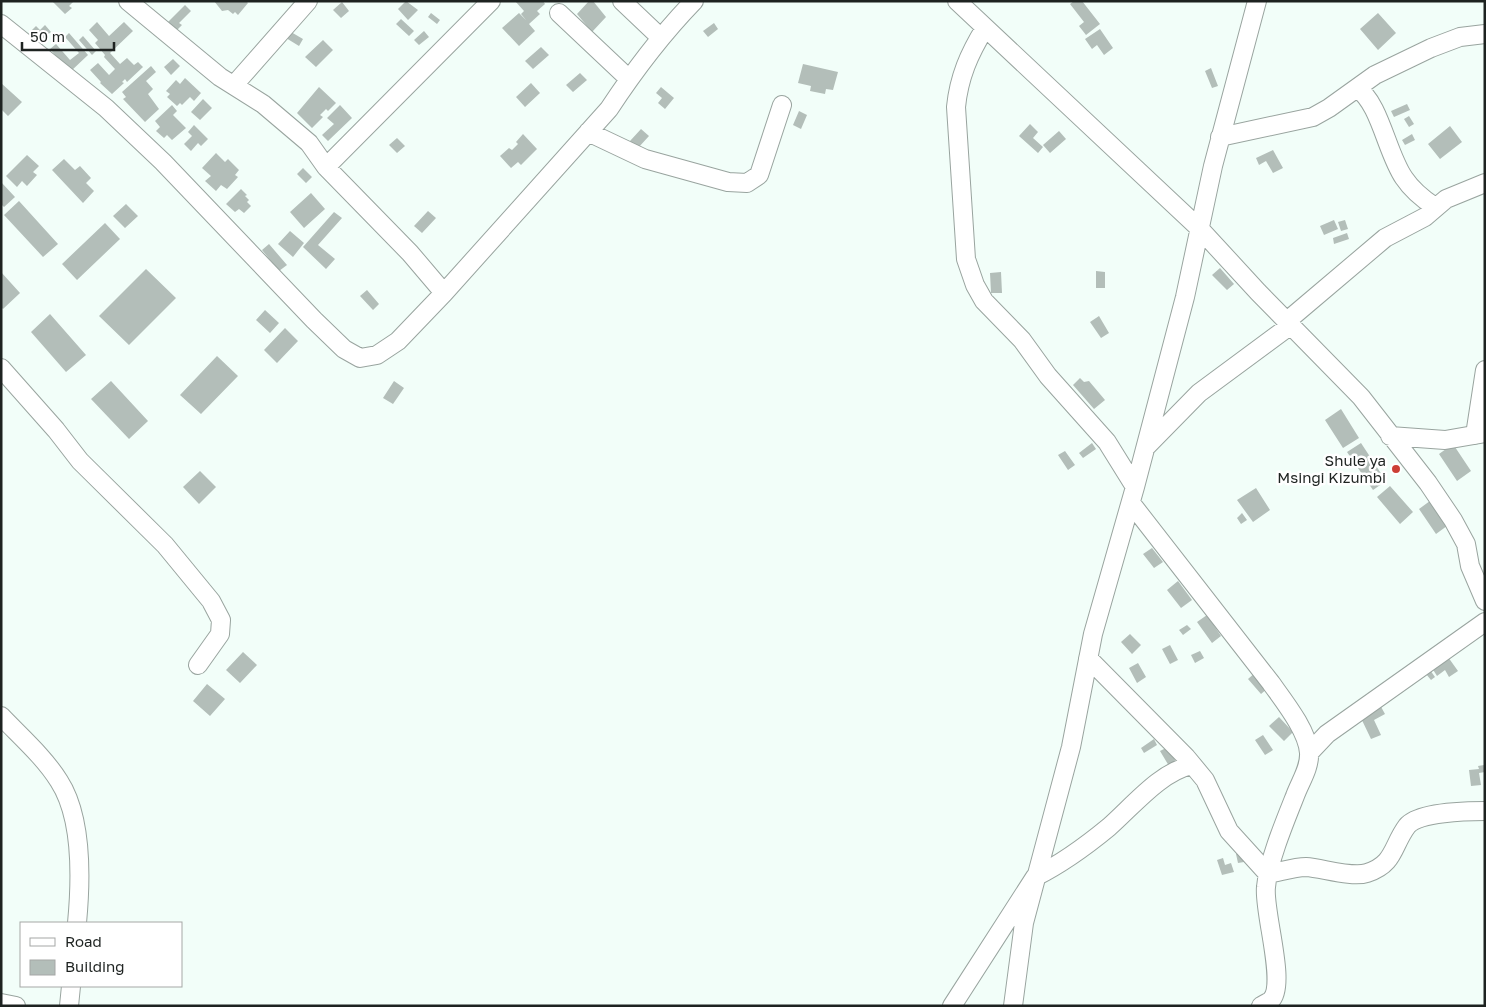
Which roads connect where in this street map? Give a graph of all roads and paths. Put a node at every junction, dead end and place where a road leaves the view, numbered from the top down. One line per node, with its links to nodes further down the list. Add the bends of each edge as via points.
1 (308, 1): 14 (street)
2 (491, 1): 19 (street)
3 (622, 1): 12 (street)
4 (694, 1): 12 (street)
5 (957, 1): 10 (street)
6 (1257, 1): 18 (street)
7 (137, 4): 14 (street, via 220,77)
8 (559, 13): 13 (street)
9 (1, 24): 23 (street, via 106,108 163,162 344,349 360,358 377,355 398,342)
10 (985, 28): 22 (street); 30 (street, via 958,84 956,107 966,259 984,301 1022,340 1048,376 1107,442)
11 (1485, 34): 15 (street, via 1446,41 1375,75)
12 (661, 38): 13 (street)
13 (629, 79): 17 (street, via 609,109)
14 (234, 85): 19 (street, via 263,104 309,144)
15 (1357, 88): 18 (street, via 1313,117); 21 (street, via 1370,101 1403,177)
16 (782, 105): 17 (street, via 759,175 748,183 728,182 645,159)
17 (588, 132): 23 (street)
18 (1220, 137): 22 (street)
19 (326, 167): 23 (street, via 410,253)
20 (1485, 183): 21 (street, via 1458,193)
21 (1435, 208): 24 (street, via 1425,217 1385,238)
22 (1200, 229): 24 (street); 29 (street)
23 (444, 293)
24 (1289, 323): 28 (street, via 1362,397); 29 (street, via 1199,393)
25 (1, 368): 34 (street, via 80,460 165,545 211,601 221,620 220,634)
26 (1485, 370): 27 (street)
27 (1480, 434): 28 (street, via 1445,440)
28 (1390, 436): 31 (street, via 1453,520 1466,544 1470,566)
29 (1146, 447): 30 (street)
30 (1133, 495): 33 (street); 36 (street, via 1271,683 1302,733)
31 (1485, 601)
32 (1485, 622): 36 (street, via 1327,734)
33 (1088, 658): 37 (street); 40 (street, via 1071,747)
34 (198, 665)
35 (1, 716): 41 (street, via 45,762 60,782 73,810 78,877)
36 (1309, 753): 39 (street, via 1308,765)
37 (1192, 764): 39 (street, via 1214,796 1228,831); 40 (street, via 1154,786 1108,828 1053,868)
38 (1485, 811): 39 (street, via 1415,820 1408,824 1393,855 1364,874 1303,867)
39 (1268, 874): 48 (street, via 1266,906 1276,989 1271,1000)
40 (1035, 877): 46 (street); 47 (street, via 1024,923)
41 (77, 922)
42 (71, 987): 45 (street)
43 (1, 1003): 44 (street)
44 (16, 1006)
45 (69, 1006)
46 (952, 1006)
47 (1013, 1006)
48 (1261, 1006)

